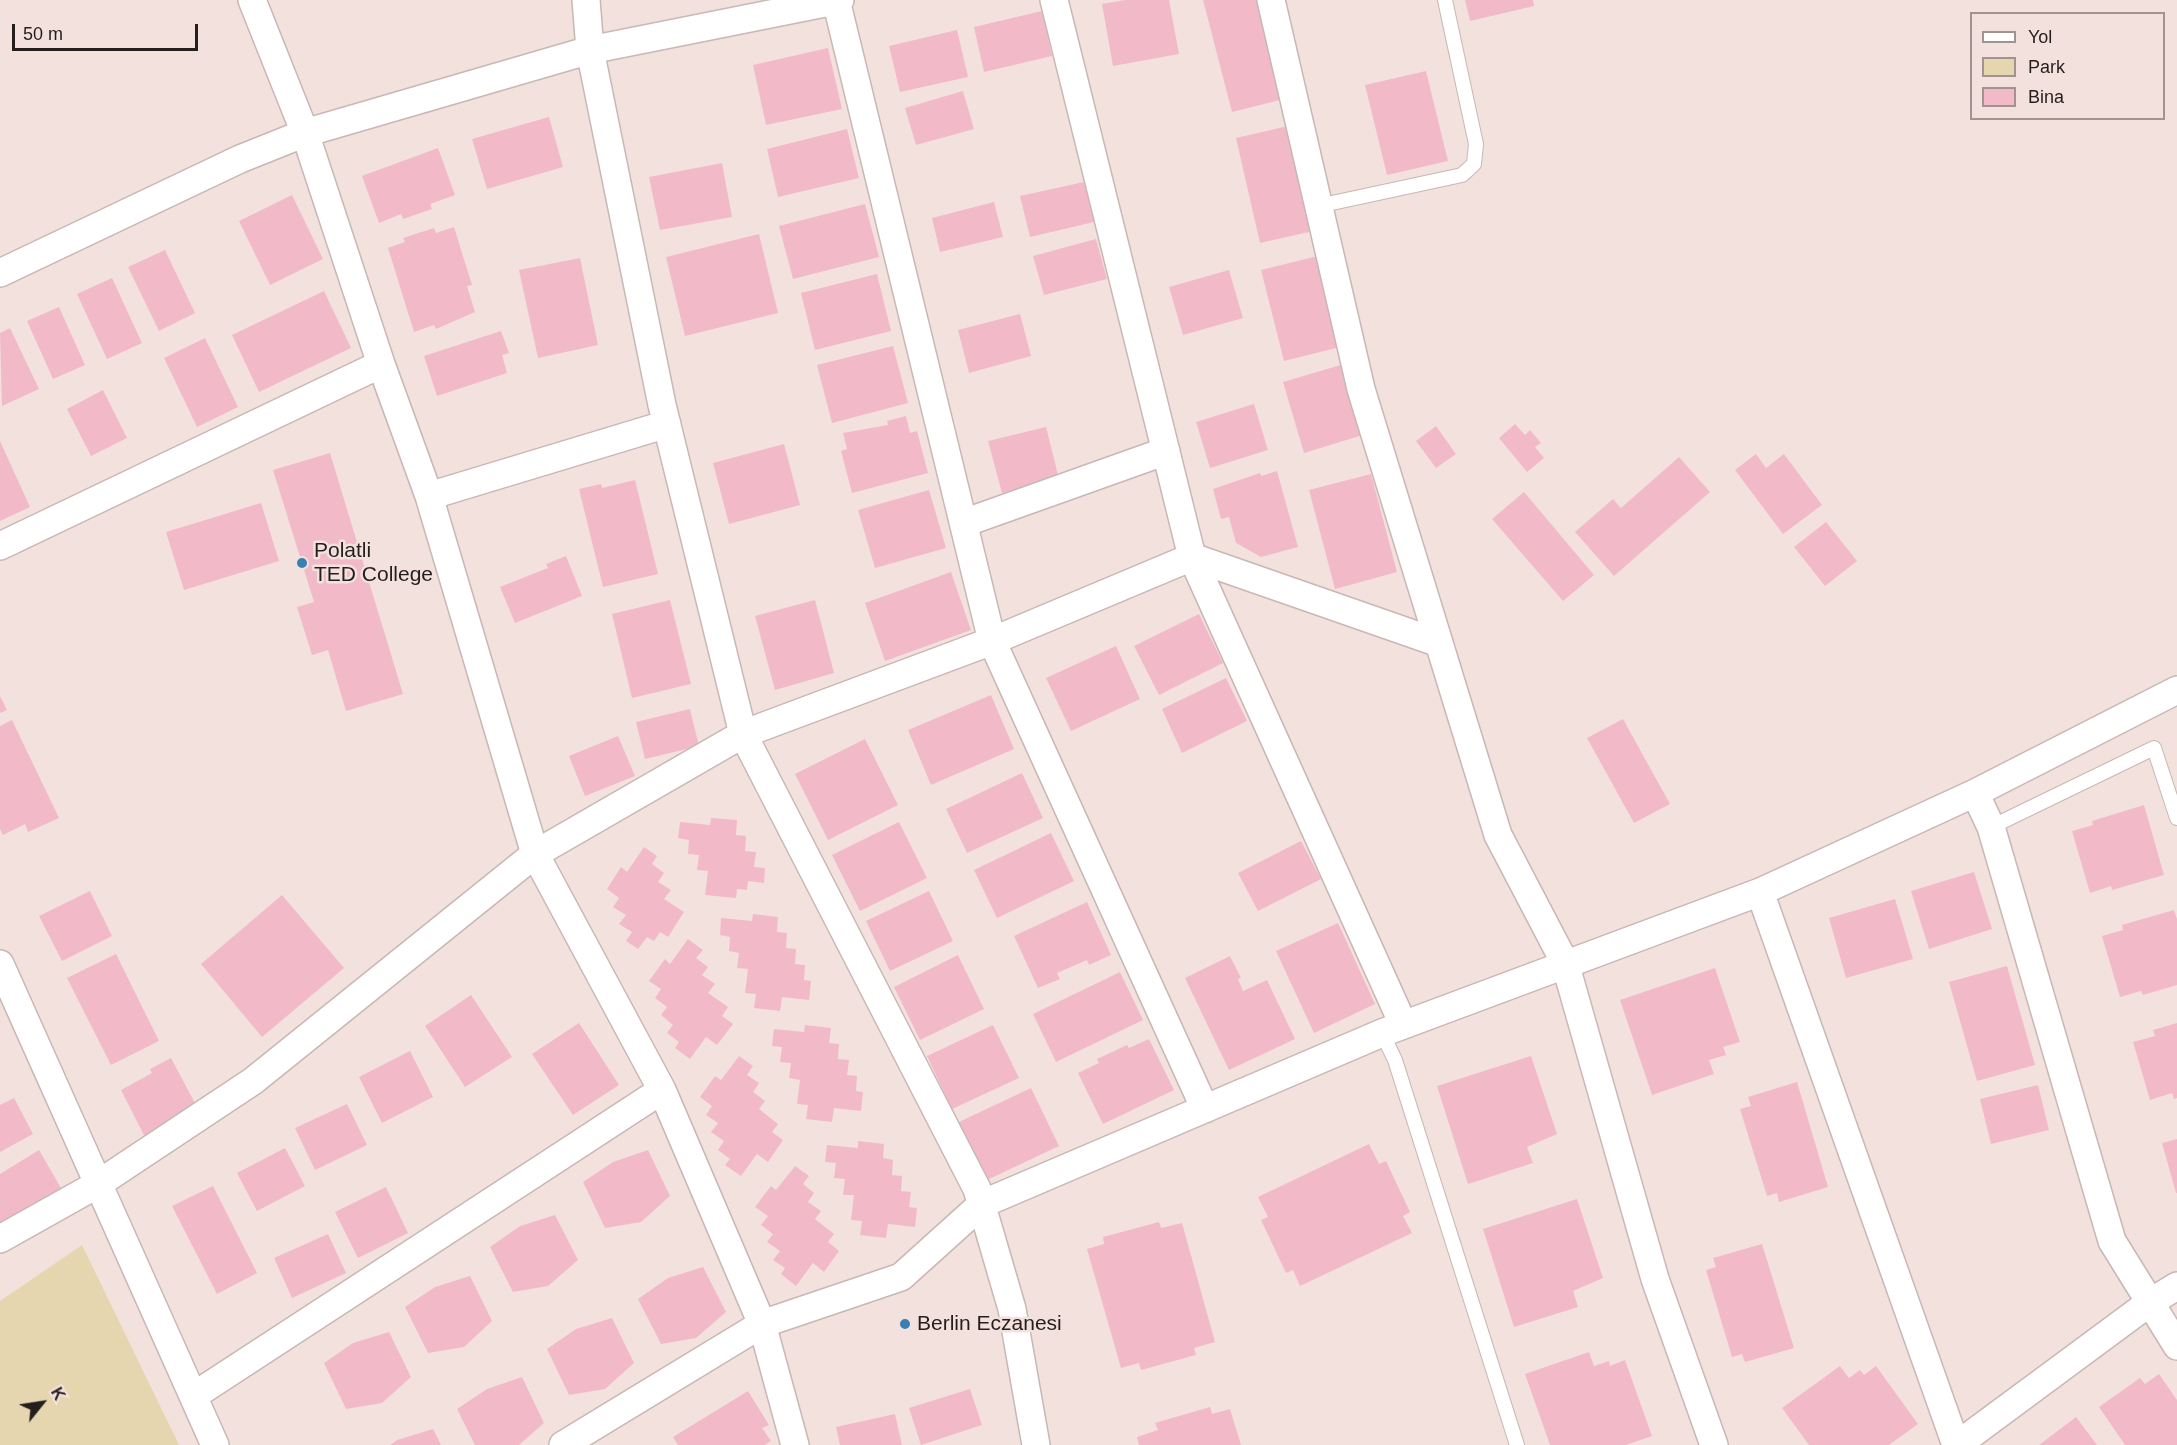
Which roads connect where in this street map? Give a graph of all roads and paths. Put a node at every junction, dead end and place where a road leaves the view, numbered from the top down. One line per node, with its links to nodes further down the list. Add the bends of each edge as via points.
1 (252, 0): 8 (street)
2 (586, 0): 7 (street)
3 (838, 0): 7 (street); 15 (street)
4 (1054, 0): 13 (street)
5 (1271, 0): 9 (street)
6 (1444, 0): 9 (lane, via 1476,144 1473,164 1462,175)
7 (590, 50): 8 (street); 12 (street)
8 (304, 133): 10 (street, via 240,159); 11 (street)
9 (1318, 206): 19 (street, via 1360,389)
10 (0, 273)
11 (381, 364): 14 (street); 16 (street)
12 (667, 424): 14 (street); 21 (street)
13 (1166, 451): 15 (street); 17 (street)
14 (429, 496): 25 (street)
15 (964, 523): 18 (street)
16 (0, 546)
17 (1192, 557): 18 (street); 19 (street); 29 (street)
18 (992, 641): 21 (street); 31 (street)
19 (1439, 643): 27 (street, via 1498,835)
20 (2177, 690): 22 (street)
21 (742, 734): 25 (street); 33 (street)
22 (1975, 793): 24 (street); 26 (street)
23 (2177, 818): 24 (lane, via 2154,748)
24 (1991, 827): 36 (street, via 2112,1241)
25 (535, 854): 30 (street); 32 (street, via 253,1081)
26 (1760, 892): 27 (street); 46 (street)
27 (1565, 963): 29 (street); 45 (street, via 1655,1279)
28 (0, 964): 32 (street)
29 (1392, 1029): 31 (street); 44 (lane, via 1395,1060)
30 (663, 1090): 37 (street); 39 (street)
31 (1205, 1109): 33 (street)
32 (98, 1184): 34 (street); 39 (street)
33 (982, 1204): 37 (street, via 901,1277); 43 (street, via 1012,1309)
34 (0, 1239)
35 (2177, 1286): 36 (street)
36 (2149, 1303): 38 (street); 46 (street)
37 (762, 1324): 41 (street); 42 (street)
38 (2177, 1346)
39 (195, 1395): 40 (street)
40 (215, 1445)
41 (563, 1445)
42 (795, 1445)
43 (1036, 1445)
44 (1517, 1445)
45 (1714, 1445)
46 (1957, 1445)

